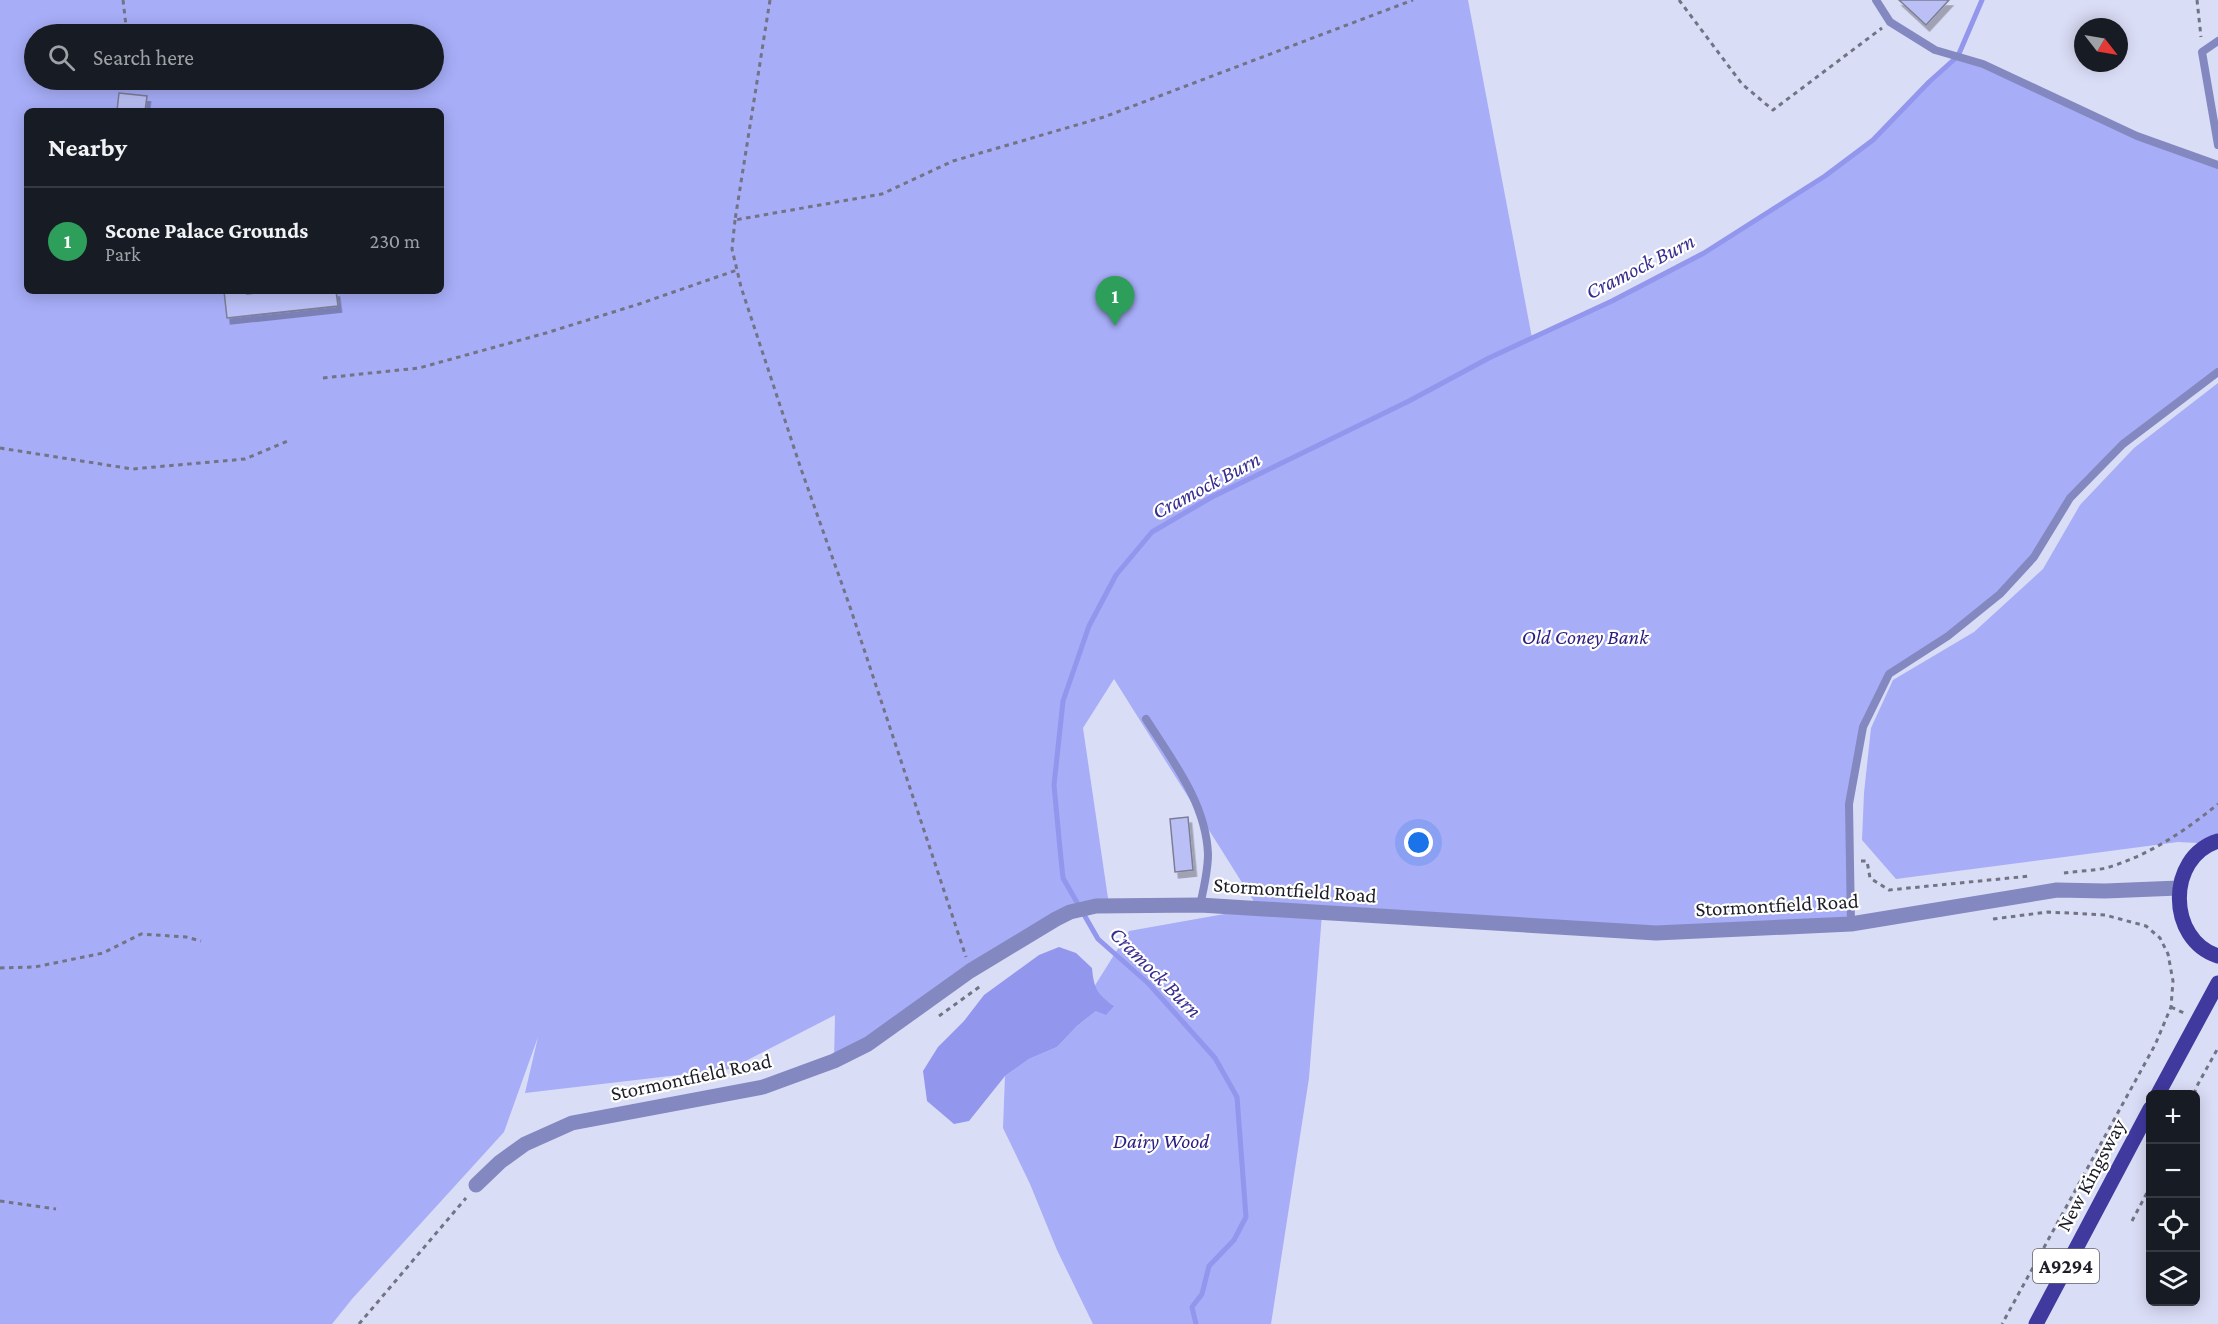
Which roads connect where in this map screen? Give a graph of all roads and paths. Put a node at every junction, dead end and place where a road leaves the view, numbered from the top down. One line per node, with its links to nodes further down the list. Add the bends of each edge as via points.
1 (123, 0): 8 (path)
2 (770, 0): 14 (path)
3 (1413, 0): 14 (path, via 1104,117 953,161 882,194)
4 (1679, 0): 7 (path, via 1742,84 1773,110)
5 (1876, 0): 7 (lane)
6 (2197, 0): 10 (path)
7 (1890, 22): 13 (lane, via 1935,50 1983,64 2137,136)
8 (126, 24)
9 (2218, 41): 10 (lane)
10 (2202, 52): 11 (lane)
11 (2214, 96): 12 (lane)
12 (2218, 145)
13 (2218, 165)
14 (735, 220): 15 (path, via 732,249)
15 (737, 270): 17 (path, via 546,333 419,368); 33 (path)
16 (2218, 372): 23 (lane, via 2123,444 2070,498 2034,557 2000,594 1948,636 1889,674 1863,727 1849,804)
17 (323, 378)
18 (290, 440): 19 (path, via 245,459 132,469)
19 (0, 448)
20 (1146, 718): 27 (lane, via 1195,798 1208,852)
21 (2218, 804): 24 (path, via 2151,850 2105,868)
22 (2218, 841): 26 (main road, via 2198,854 2185,869)
23 (1850, 862): 25 (path, via 1867,861 1870,878 1889,890); 29 (lane)
24 (2057, 873)
25 (2034, 876)
26 (2179, 888): 29 (street, Stormontfield Road, via 2057,890); 31 (main road, via 2179,908 2185,926 2196,942)
27 (1200, 905): 29 (street, Stormontfield Road, via 1656,933); 33 (street, Stormontfield Road, via 1096,906 1070,912)
28 (2105, 915): 45 (path, via 2146,926 2160,938 2168,954 2173,981 2171,1007 2155,1045)
29 (1851, 924)
30 (201, 940): 32 (path, via 141,934 103,953 35,967)
31 (2218, 956)
32 (0, 968)
33 (970, 971): 39 (street, Stormontfield Road, via 868,1044 834,1061 763,1087 572,1123 525,1144)
34 (2218, 983): 36 (main road)
35 (2218, 1048): 37 (path)
36 (2161, 1090)
37 (2196, 1090)
38 (2146, 1118): 46 (main road, New Kingsway / A9294)
39 (476, 1185): 44 (path)
40 (2146, 1196): 43 (path)
41 (0, 1201): 42 (path)
42 (56, 1209)
43 (2132, 1221)
44 (359, 1324)
45 (2002, 1324)
46 (2036, 1324)

